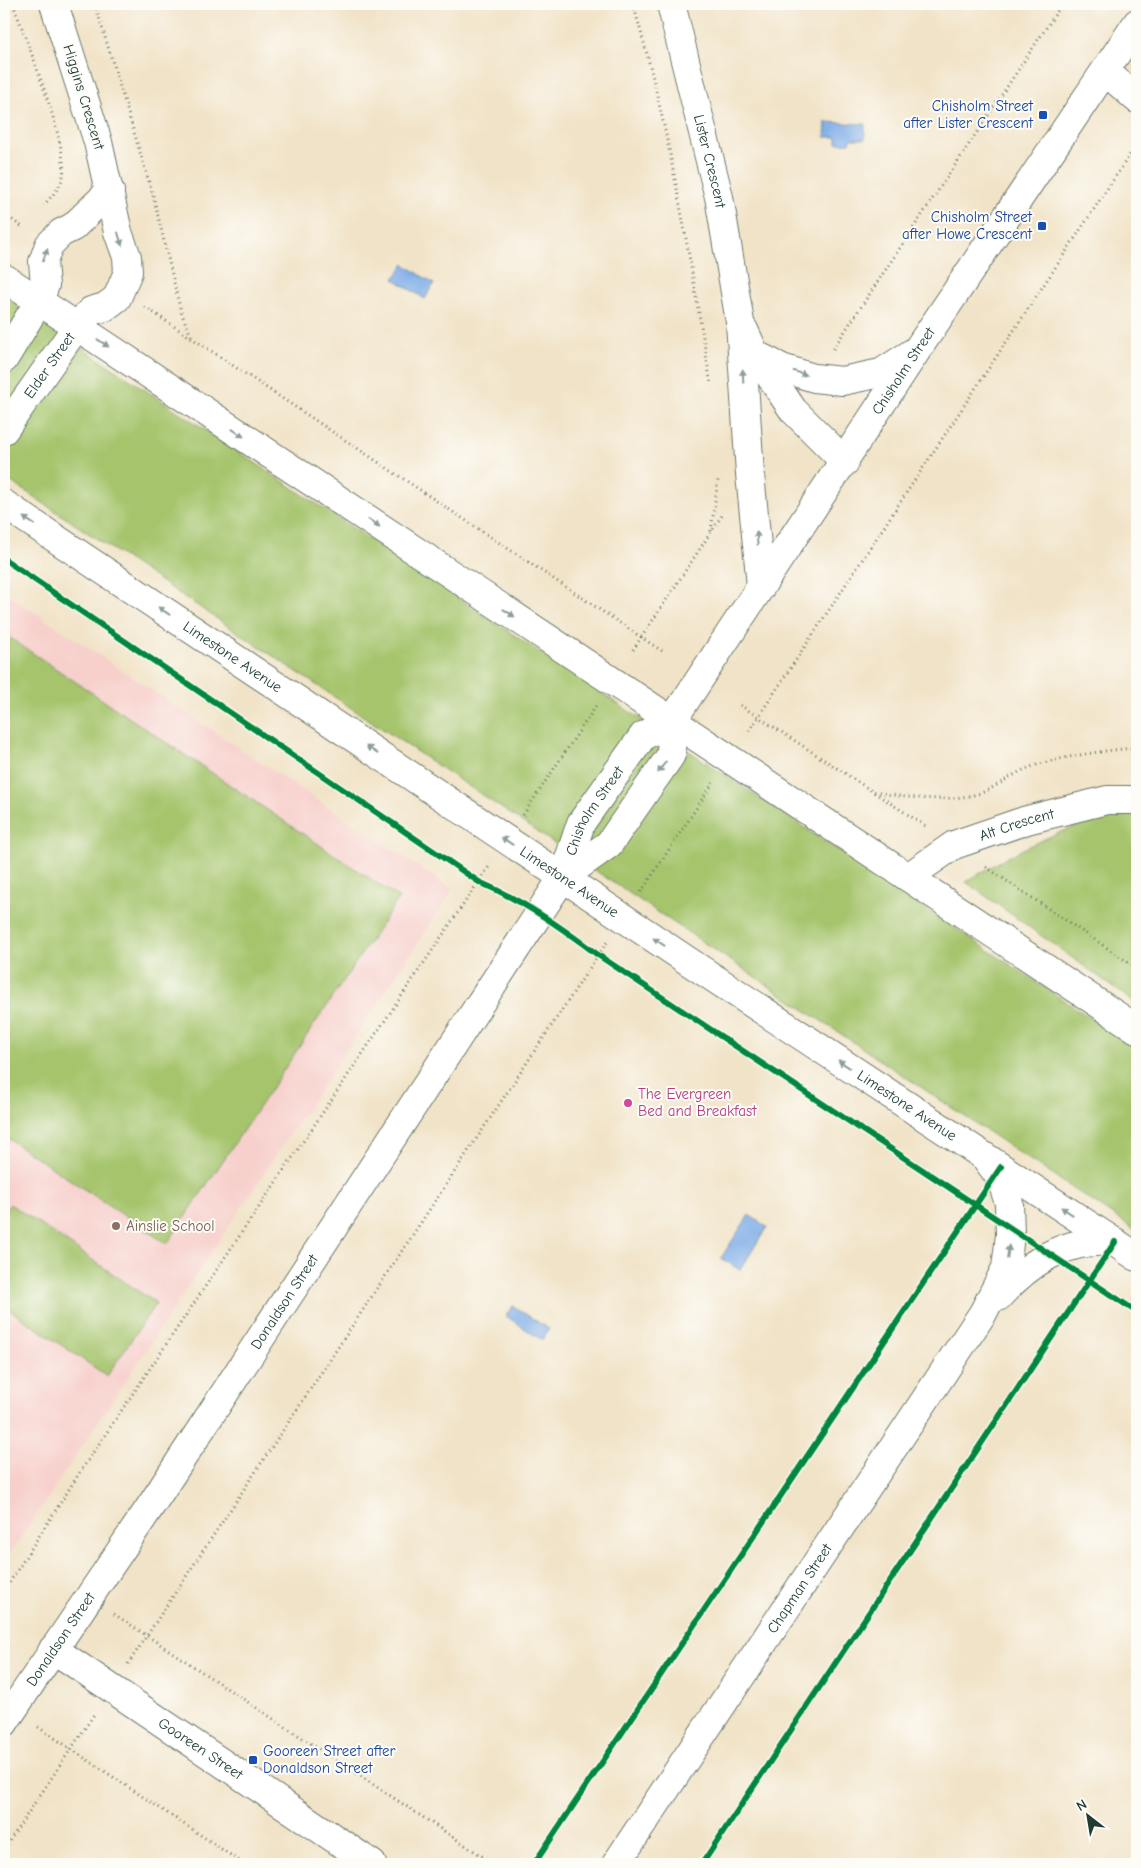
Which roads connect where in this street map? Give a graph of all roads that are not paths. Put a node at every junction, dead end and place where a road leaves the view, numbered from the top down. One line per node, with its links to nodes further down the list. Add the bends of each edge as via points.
1 (54, 4): 6 (street, Higgins Crescent)
2 (671, 4): 9 (street, Lister Crescent, via 719,197)
3 (1137, 23): 4 (street, Chisholm Street)
4 (1106, 71): 5 (street); 11 (street, Chisholm Street)
5 (1137, 99)
6 (110, 191): 8 (street, one-way to 6, via 45,285 43,262 49,245); 10 (street, Higgins Crescent, one-way to 10, via 128,272 117,298 92,311)
7 (4, 278): 8 (street)
8 (39, 301): 10 (street); 13 (street)
9 (740, 322): 12 (street, Lister Crescent); 17 (street, Lister Crescent, one-way to 9, via 750,474)
10 (77, 326): 14 (street, Elder Street); 18 (street, one-way to 18)
11 (917, 350): 12 (street, one-way to 11, via 782,368 842,382 881,373); 15 (street, Chisholm Street)
12 (755, 354): 15 (street, Lister Crescent, via 793,410)
13 (4, 359)
14 (4, 430)
15 (845, 462): 17 (street, Chisholm Street)
16 (4, 504): 20 (street, Limestone Avenue, one-way to 16)
17 (762, 586): 18 (street, Chisholm Street)
18 (672, 721): 20 (street, Chisholm Street, via 671,754 610,844); 21 (street)
19 (1137, 800): 21 (street, Alt Crescent, via 1107,800 1027,820 954,845)
20 (562, 877): 23 (street, Limestone Avenue, one-way to 20); 26 (street, Donaldson Street)
21 (908, 877): 22 (street)
22 (1137, 1029)
23 (985, 1157): 24 (street, Limestone Avenue, one-way to 23); 25 (street, Chapman Street, one-way to 23, via 1006,1268 1010,1235 1009,1203 1000,1179)
24 (1126, 1250): 25 (street, Chapman Street, via 1082,1243 1042,1257 1017,1276)
25 (983, 1313): 29 (street, Chapman Street)
26 (53, 1649): 27 (street, Donaldson Street); 28 (street, Gooreen Street)
27 (8, 1716)
28 (372, 1864)
29 (616, 1864)

